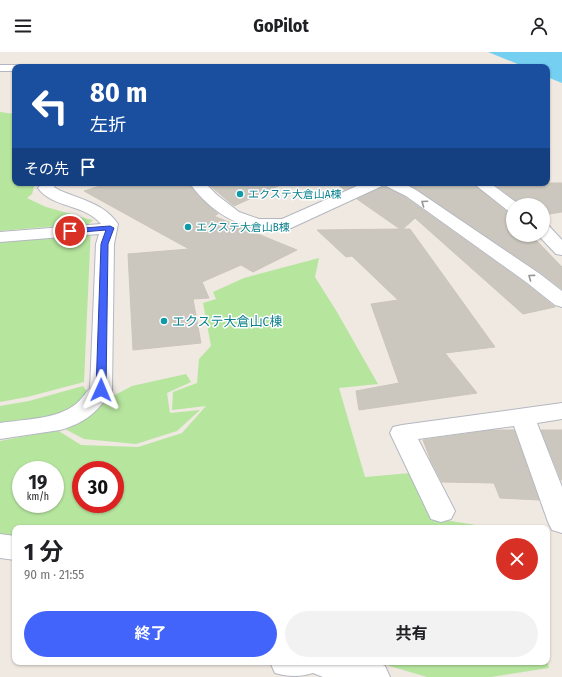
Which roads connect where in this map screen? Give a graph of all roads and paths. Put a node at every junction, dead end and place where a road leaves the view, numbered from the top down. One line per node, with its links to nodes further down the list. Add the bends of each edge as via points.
1 (0, 68): 2 (street)
2 (12, 68)
3 (47, 186): 9 (street, via 46,188 54,194 105,215)
4 (200, 186): 5 (street, via 234,215 256,224 285,224)
5 (370, 186)
6 (397, 186): 13 (street, one-way to 6, via 533,278)
7 (484, 186): 8 (street)
8 (506, 202)
9 (110, 228): 10 (street); 16 (street, via 105,244 101,390 84,410 60,422)
10 (0, 237)
11 (550, 237): 12 (street)
12 (562, 250)
13 (562, 301)
14 (562, 411): 15 (street)
15 (522, 416): 17 (street, via 402,433); 18 (street)
16 (0, 431)
17 (441, 510)
18 (562, 522)
19 (0, 546): 20 (street)
20 (12, 548)
21 (335, 665): 22 (street)
22 (374, 677)

